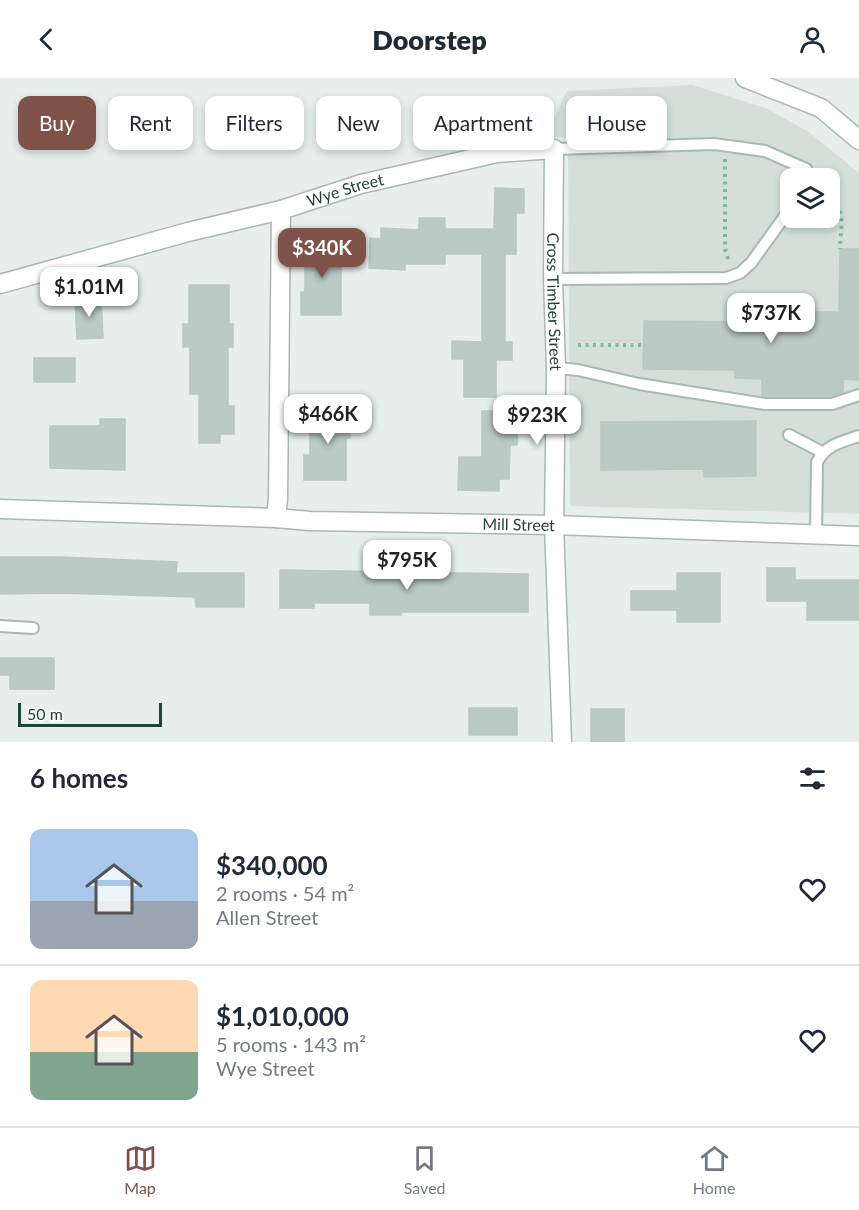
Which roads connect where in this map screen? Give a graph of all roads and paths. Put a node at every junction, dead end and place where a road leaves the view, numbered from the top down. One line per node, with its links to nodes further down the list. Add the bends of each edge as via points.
1 (745, 78): 2 (street, via 820,108)
2 (859, 140)
3 (554, 149): 7 (lane, via 714,144 765,151)
4 (540, 150): 8 (street, Wye Street, via 497,153 361,184)
5 (554, 150): 13 (street, Cross Timber Street)
6 (725, 159): 12 (path, via 725,249)
7 (804, 168)
8 (281, 210): 14 (street, Wye Street); 23 (street)
9 (780, 223): 13 (lane, via 751,263 726,278)
10 (840, 228): 11 (path)
11 (840, 249)
12 (729, 264)
13 (554, 279): 17 (street, Cross Timber Street)
14 (0, 284)
15 (578, 345): 16 (path)
16 (644, 345)
17 (556, 368): 18 (lane, via 765,404 831,404); 24 (street, Cross Timber Street)
18 (859, 395)
19 (789, 435): 21 (lane)
20 (859, 436): 21 (lane)
21 (822, 452): 25 (lane, via 817,462)
22 (0, 509): 23 (street, Mill Street)
23 (276, 518): 24 (street, Mill Street)
24 (554, 525): 25 (street, Mill Street); 29 (street, Cross Timber Street)
25 (816, 535): 26 (street, Mill Street)
26 (859, 536)
27 (0, 626): 28 (lane)
28 (33, 628)
29 (562, 742)

